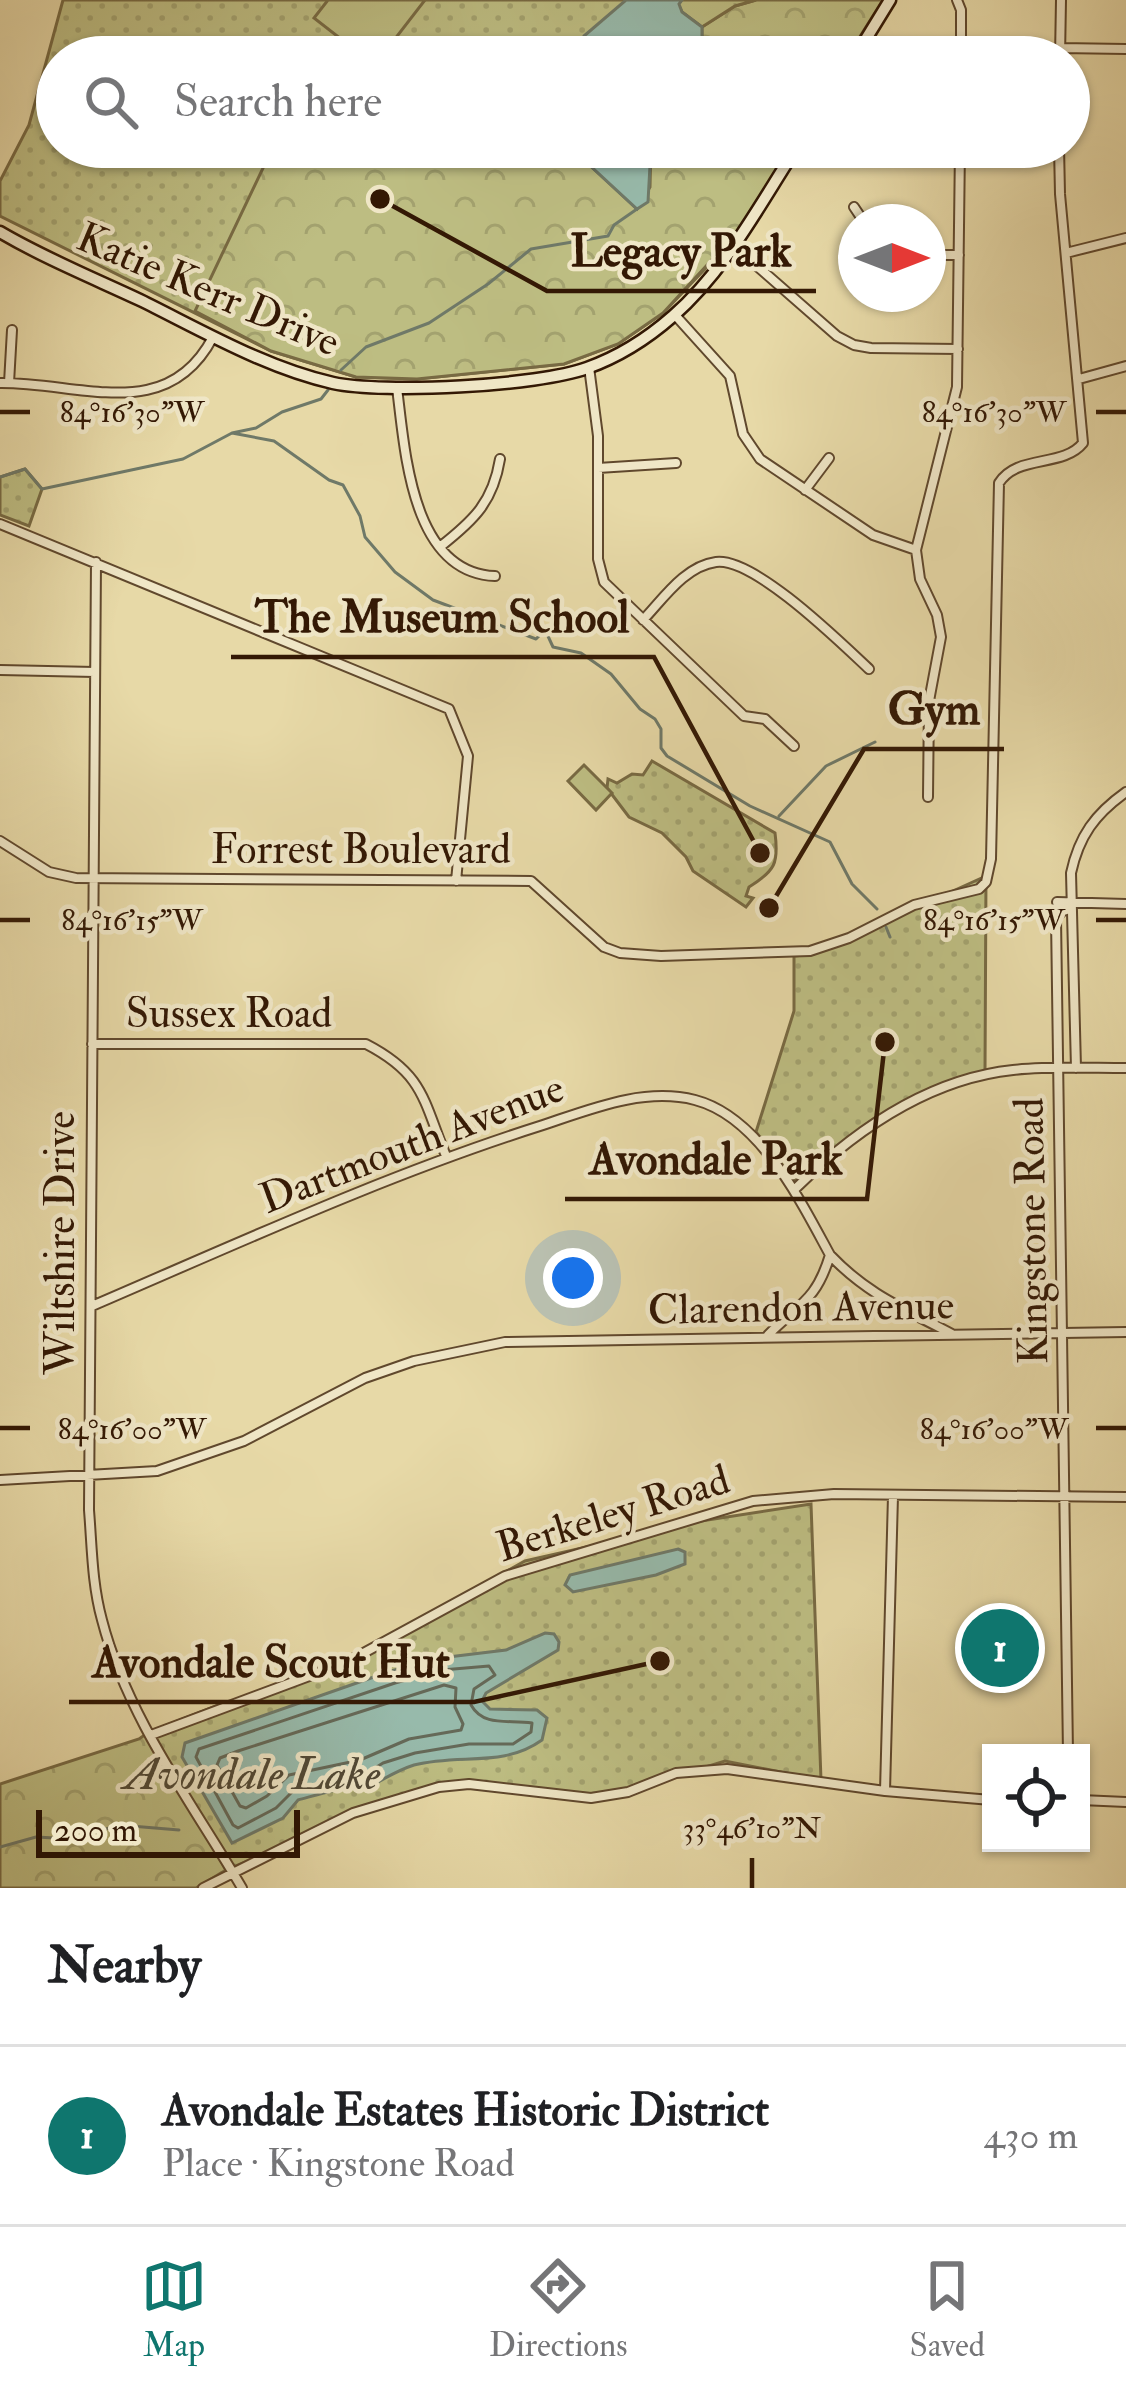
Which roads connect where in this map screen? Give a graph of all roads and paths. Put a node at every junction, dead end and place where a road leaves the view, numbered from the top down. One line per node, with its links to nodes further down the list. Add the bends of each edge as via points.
1 (890, 0): 4 (street)
2 (957, 0): 5 (street)
3 (1061, 0): 6 (street)
4 (868, 36)
5 (961, 36)
6 (1060, 36)
7 (1126, 49): 8 (street)
8 (1090, 51)
9 (784, 168): 14 (street, Katie Kerr Drive)
10 (960, 168): 17 (street)
11 (1060, 168): 15 (street)
12 (0, 232): 20 (street, Katie Kerr Drive)
13 (1126, 238): 15 (street)
14 (734, 245): 18 (street, Katie Kerr Drive); 21 (street, via 854,345)
15 (1066, 254): 24 (street)
16 (946, 255): 17 (street)
17 (958, 255): 21 (street)
18 (675, 315): 23 (street, Katie Kerr Drive); 31 (street, via 730,376 750,448)
19 (12, 329): 25 (street)
20 (213, 335): 25 (street, via 190,372 150,392); 26 (street, Katie Kerr Drive, via 302,374)
21 (958, 349): 34 (street, via 953,416)
22 (1126, 366): 24 (street)
23 (589, 368): 26 (street, Katie Kerr Drive); 30 (street)
24 (1078, 379): 46 (street, Forrest Boulevard, via 1079,450 1011,470 999,483 992,859 979,889 914,905 810,951 662,956 604,947 534,882)
25 (4, 383)
26 (397, 388): 33 (street, via 416,504)
27 (829, 458): 31 (street)
28 (500, 459): 33 (street, via 486,505)
29 (676, 463): 30 (street)
30 (598, 468): 37 (street, via 604,582)
31 (805, 490): 34 (street, via 873,535)
32 (0, 524): 35 (street)
33 (441, 546): 36 (street, via 458,566)
34 (916, 550): 43 (street, via 940,637 929,701)
35 (96, 562): 40 (street, Wiltshire Drive); 46 (street, via 449,709 468,756)
36 (495, 575)
37 (643, 620): 38 (street, via 692,571 732,564 804,609); 41 (street, via 744,716 765,719)
38 (869, 669)
39 (0, 670): 40 (street)
40 (95, 672): 45 (street, Wiltshire Drive)
41 (794, 746)
42 (1126, 792): 48 (street, via 1082,836)
43 (928, 797)
44 (0, 841): 45 (street, Forrest Boulevard, via 49,872)
45 (92, 879): 46 (street, Forrest Boulevard); 50 (street, Wiltshire Drive)
46 (456, 881)
47 (1057, 902): 48 (street)
48 (1071, 902): 49 (street); 51 (street, Kingstone Road, via 1056,918); 52 (street)
49 (1126, 904)
50 (92, 1044): 54 (street, Sussex Road, via 366,1044 414,1078); 57 (street, Wiltshire Drive)
51 (1059, 1068): 52 (street); 55 (street, via 1010,1070 926,1095 835,1150); 60 (street, Kingstone Road)
52 (1076, 1068): 53 (street)
53 (1126, 1068)
54 (446, 1156): 55 (street, Dartmouth Avenue, via 603,1105 680,1099 722,1111); 57 (street, Dartmouth Avenue)
55 (794, 1189): 56 (street, Dartmouth Avenue)
56 (830, 1255): 58 (street, via 856,1282); 62 (street, via 809,1301)
57 (92, 1306): 64 (street, Wiltshire Drive)
58 (909, 1312): 61 (street); 63 (street)
59 (1126, 1332): 60 (street, Clarendon Avenue)
60 (1064, 1333): 61 (street, Clarendon Avenue); 67 (street, Kingstone Road)
61 (953, 1334): 63 (street, Clarendon Avenue)
62 (768, 1335): 63 (street, Clarendon Avenue); 64 (street, Clarendon Avenue, via 505,1342 413,1360 195,1460)
63 (908, 1335)
64 (90, 1478): 65 (street, Clarendon Avenue); 69 (street, Wiltshire Drive, via 101,1619)
65 (0, 1480)
66 (893, 1496): 67 (street, Berkeley Road); 69 (street, Berkeley Road, via 754,1502 550,1562 477,1588 318,1675); 71 (street)
67 (1065, 1497): 68 (street, Berkeley Road); 70 (street, Kingstone Road)
68 (1126, 1497)
69 (151, 1735): 75 (street, Wiltshire Drive)
70 (1068, 1744)
71 (885, 1791): 72 (street); 75 (street, via 727,1769 676,1773 591,1798 439,1787 353,1813)
72 (982, 1799)
73 (1090, 1800): 74 (street)
74 (1126, 1802)
75 (232, 1871): 76 (street); 77 (street, Wiltshire Drive)
76 (203, 1888)
77 (242, 1888)

